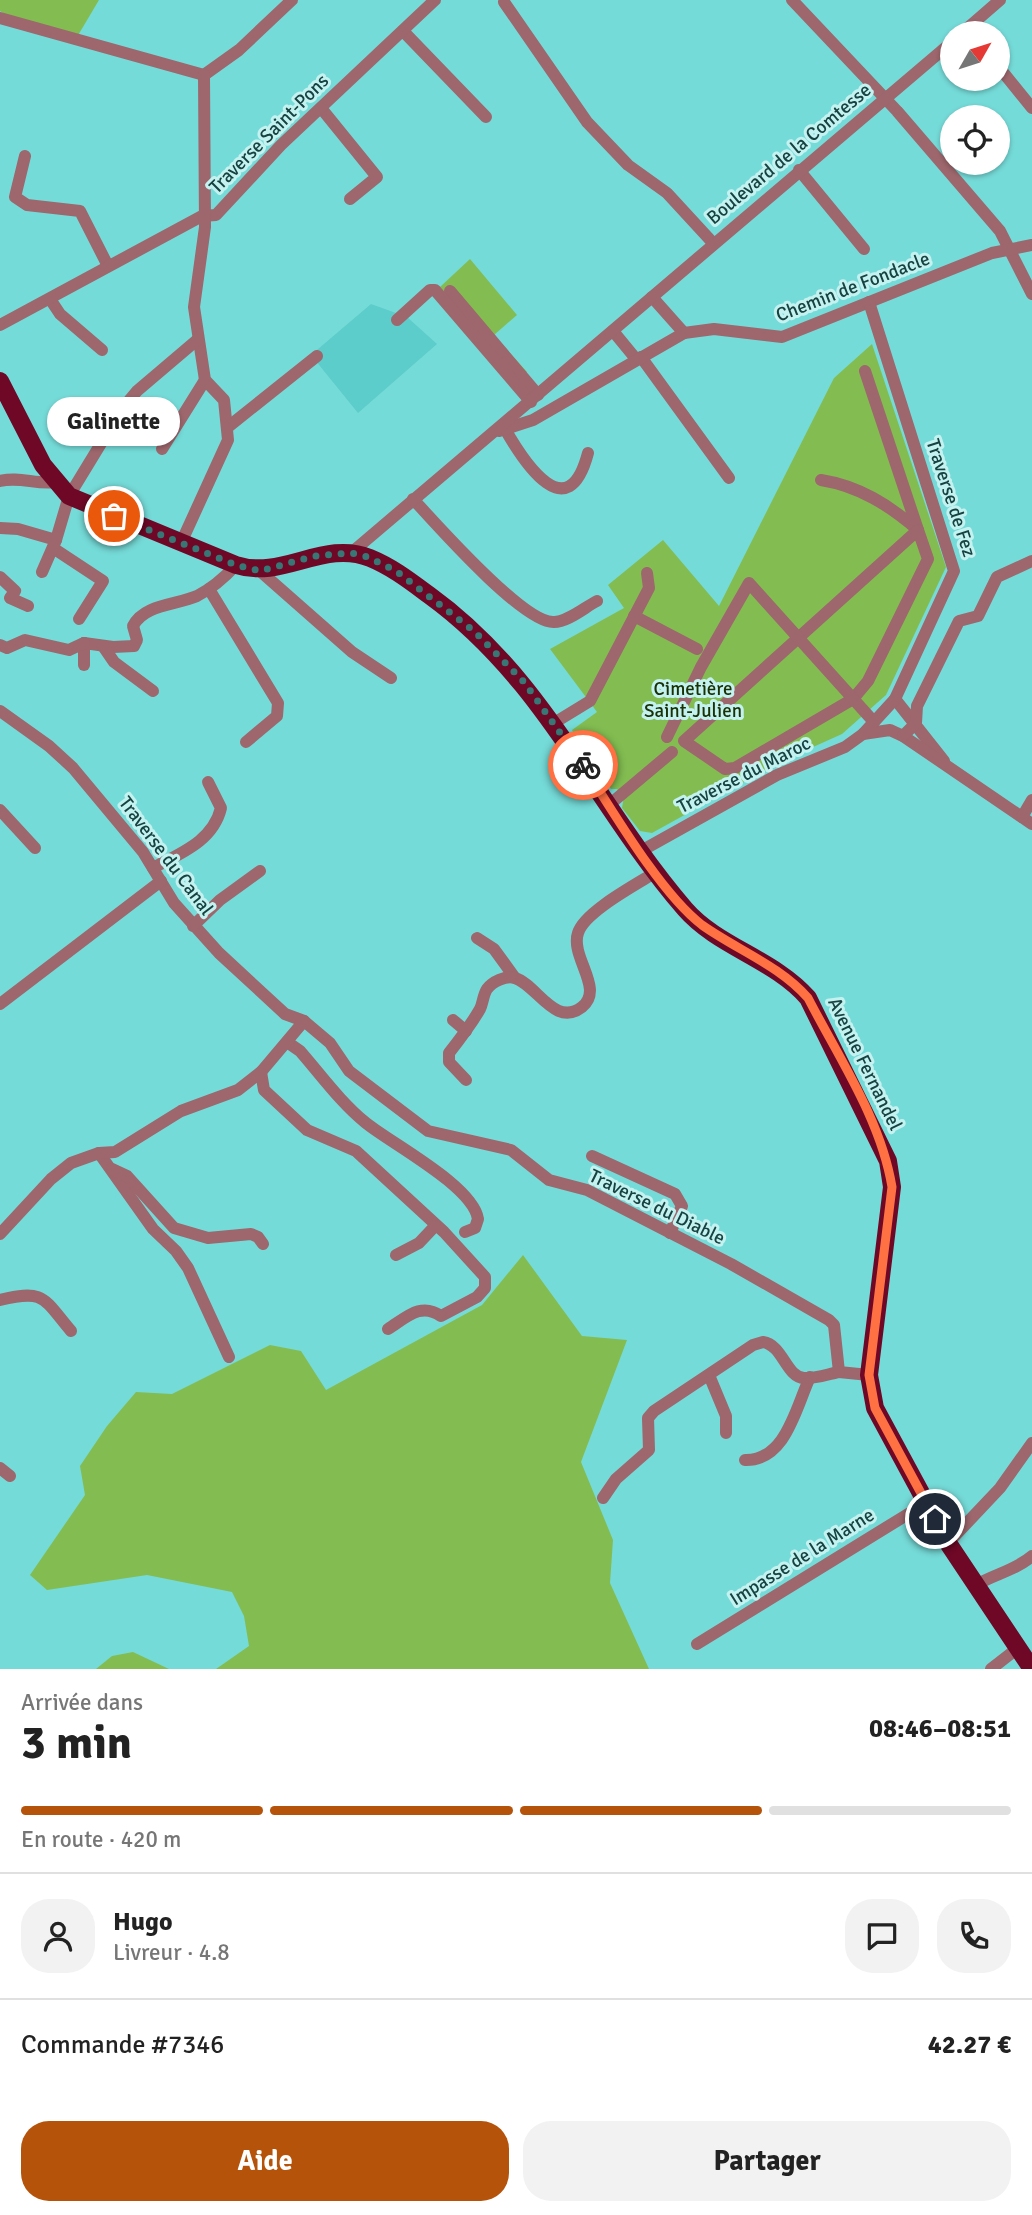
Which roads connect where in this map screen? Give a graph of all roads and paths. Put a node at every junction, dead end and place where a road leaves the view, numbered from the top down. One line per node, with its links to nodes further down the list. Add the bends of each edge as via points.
1 (292, 0): 10 (street, via 239,50)
2 (435, 0): 8 (street, Traverse Saint-Pons)
3 (792, 0): 12 (street)
4 (1000, 0): 7 (street)
5 (504, 2): 20 (street, via 587,122 628,165 667,193)
6 (0, 18): 10 (street)
7 (978, 21)
8 (403, 31): 13 (street, Traverse Saint-Pons); 15 (street)
9 (940, 52): 12 (street, Boulevard de la Comtesse)
10 (204, 75): 19 (street)
11 (1010, 81): 14 (street)
12 (884, 98): 17 (street, Boulevard de la Comtesse); 23 (street)
13 (321, 108): 18 (street, via 377,177); 19 (street, Traverse Saint-Pons, via 216,215)
14 (1032, 108)
15 (486, 117)
16 (26, 156): 24 (street, via 15,197 27,205 80,211)
17 (799, 170): 20 (street, Boulevard de la Comtesse); 22 (street)
18 (350, 199)
19 (202, 216): 24 (street, Traverse Saint-Pons); 34 (street, via 205,227 194,307)
20 (713, 243): 27 (street, Boulevard de la Comtesse)
21 (1032, 245): 23 (street, Chemin de Fondacle)
22 (864, 249)
23 (1012, 250): 26 (street); 29 (street, Chemin de Fondacle, via 992,253)
24 (108, 267): 28 (street, Traverse Saint-Pons)
25 (450, 291): 41 (street)
26 (1032, 294)
27 (652, 297): 32 (street, Boulevard de la Comtesse); 33 (street)
28 (50, 299): 31 (street, Traverse Saint-Pons); 35 (street, via 60,314)
29 (869, 302): 33 (street, Chemin de Fondacle, via 782,337 714,329); 77 (street, Traverse de Fez, via 954,571)
30 (397, 320): 41 (street, via 435,290)
31 (0, 325)
32 (613, 331): 37 (street); 41 (street, Boulevard de la Comtesse)
33 (684, 333): 37 (street, Boulevard de la Comtesse)
34 (197, 340): 39 (street); 50 (street, via 129,398)
35 (102, 350)
36 (317, 356): 42 (street)
37 (638, 358): 43 (street, Boulevard de la Comtesse, via 533,420); 46 (street)
38 (865, 371): 53 (street)
39 (205, 380): 42 (street, via 224,400); 44 (street)
40 (0, 381): 49 (main road)
41 (535, 399): 43 (street, Boulevard de la Comtesse)
42 (228, 428): 54 (street, via 222,457)
43 (499, 431): 45 (street, via 548,487 570,487 584,469); 51 (street, Boulevard de la Comtesse)
44 (162, 449)
45 (588, 453)
46 (729, 478)
47 (821, 480): 53 (street, via 881,501)
48 (0, 481): 49 (street)
49 (56, 482): 50 (main road)
50 (69, 496): 54 (main road); 55 (street)
51 (413, 499): 56 (street, Boulevard de la Comtesse); 64 (street, via 505,593 538,619 560,621)
52 (0, 528): 55 (street, via 18,529)
53 (918, 530): 68 (street); 76 (street, via 928,559 868,681)
54 (181, 543): 58 (main road)
55 (55, 544): 60 (street); 67 (street, via 103,581)
56 (351, 553): 59 (main road, via 315,556); 80 (main road, Avenue Fernandel, via 396,571 446,607 524,682)
57 (1032, 561): 81 (street, via 998,577 978,617 959,621 918,706)
58 (236, 565): 59 (main road); 63 (street)
59 (260, 571): 74 (street, via 352,652)
60 (43, 572)
61 (648, 573): 66 (street, via 649,588)
62 (0, 577): 65 (street, via 15,591 10,598)
63 (209, 589): 71 (street, via 146,612 136,621 134,646); 85 (street, via 278,703 277,716)
64 (597, 601)
65 (28, 606)
66 (634, 616): 72 (street); 80 (street, via 590,701)
67 (79, 619)
68 (797, 639): 76 (street); 76 (street, via 684,741 725,769 735,768); 84 (street, via 749,583)
69 (84, 643): 70 (street, via 69,650 25,640 8,648); 71 (street); 73 (street)
70 (0, 645)
71 (103, 646): 75 (street, via 114,662)
72 (697, 649)
73 (84, 665)
74 (391, 678)
75 (153, 691)
76 (853, 699): 79 (street)
77 (895, 699): 79 (street, Traverse du Maroc); 81 (street, Traverse du Maroc)
78 (0, 711): 95 (street, Traverse du Canal, via 73,768)
79 (874, 722): 82 (street, Traverse du Maroc)
80 (554, 723): 90 (main road, Avenue Fernandel)
81 (916, 723): 83 (street); 87 (street, Traverse du Maroc)
82 (863, 734): 83 (street, Traverse du Maroc, via 890,730); 94 (street, Traverse du Maroc, via 845,747 777,775)
83 (903, 736): 87 (street, Traverse du Maroc)
84 (667, 737)
85 (246, 742)
86 (672, 752): 90 (street)
87 (951, 769): 92 (street, Traverse du Maroc)
88 (208, 782): 95 (street, via 221,808 218,823 210,834)
89 (1032, 800): 92 (street)
90 (609, 805): 94 (main road, Avenue Fernandel)
91 (0, 810): 93 (street)
92 (1027, 821)
93 (35, 848)
94 (641, 851): 97 (main road, Avenue Fernandel)
95 (153, 868): 98 (street, Traverse du Canal)
96 (260, 871): 99 (street)
97 (656, 872): 101 (street, via 587,918 578,932 577,957 590,984 584,1006 573,1013 561,1012); 124 (main road, Avenue Fernandel, via 686,911 786,977 808,998 877,1134 892,1187)
98 (160, 881): 99 (street, Traverse du Canal); 102 (street)
99 (193, 926): 104 (street, Traverse du Canal, via 285,1014)
100 (477, 938): 101 (street, via 494,950)
101 (515, 978): 105 (street, via 502,978 488,987)
102 (2, 1003)
103 (453, 1020): 105 (street)
104 (304, 1021): 106 (street); 114 (street, Traverse du Diable, via 330,1043 349,1070 428,1131 511,1150 549,1181 587,1189)
105 (466, 1031): 108 (street, via 449,1053 449,1062)
106 (287, 1042): 107 (street); 113 (street, via 364,1121 418,1157 472,1203 478,1219 475,1228)
107 (261, 1072): 109 (street, via 238,1090 181,1111 116,1152); 112 (street, via 264,1090 307,1130 356,1151)
108 (466, 1080)
109 (99, 1153): 111 (street); 115 (street, via 71,1163 51,1179)
110 (592, 1156): 114 (street, via 675,1194 682,1206)
111 (109, 1168): 116 (street, via 127,1176 174,1228 208,1238 251,1234); 121 (street, via 188,1268)
112 (435, 1226): 117 (street, via 419,1243); 119 (street, via 479,1268 485,1288 441,1316 422,1308)
113 (466, 1232)
114 (670, 1233): 122 (street, Traverse du Diable, via 829,1320 834,1325)
115 (0, 1234)
116 (263, 1244)
117 (396, 1255)
118 (0, 1300): 120 (street, via 28,1293 44,1300)
119 (388, 1329)
120 (71, 1331)
121 (229, 1357)
122 (839, 1372): 124 (street); 125 (street)
123 (709, 1375): 125 (street, via 763,1342 776,1347 795,1374); 126 (street, via 726,1416); 129 (street, via 648,1418 649,1450 616,1479)
124 (869, 1375): 130 (main road, Avenue Fernandel, via 875,1408)
125 (810, 1377): 128 (street, via 780,1444 772,1453)
126 (726, 1433)
127 (1032, 1443): 131 (street, via 1000,1488)
128 (745, 1460)
129 (603, 1498)
130 (926, 1503): 131 (main road, Avenue Fernandel); 134 (street, Impasse de la Marne)
131 (948, 1543): 133 (main road, Avenue Fernandel)
132 (1032, 1556): 133 (street)
133 (976, 1585): 135 (main road, Avenue Fernandel)
134 (698, 1644)
135 (1026, 1656): 136 (street)
136 (992, 1669)

